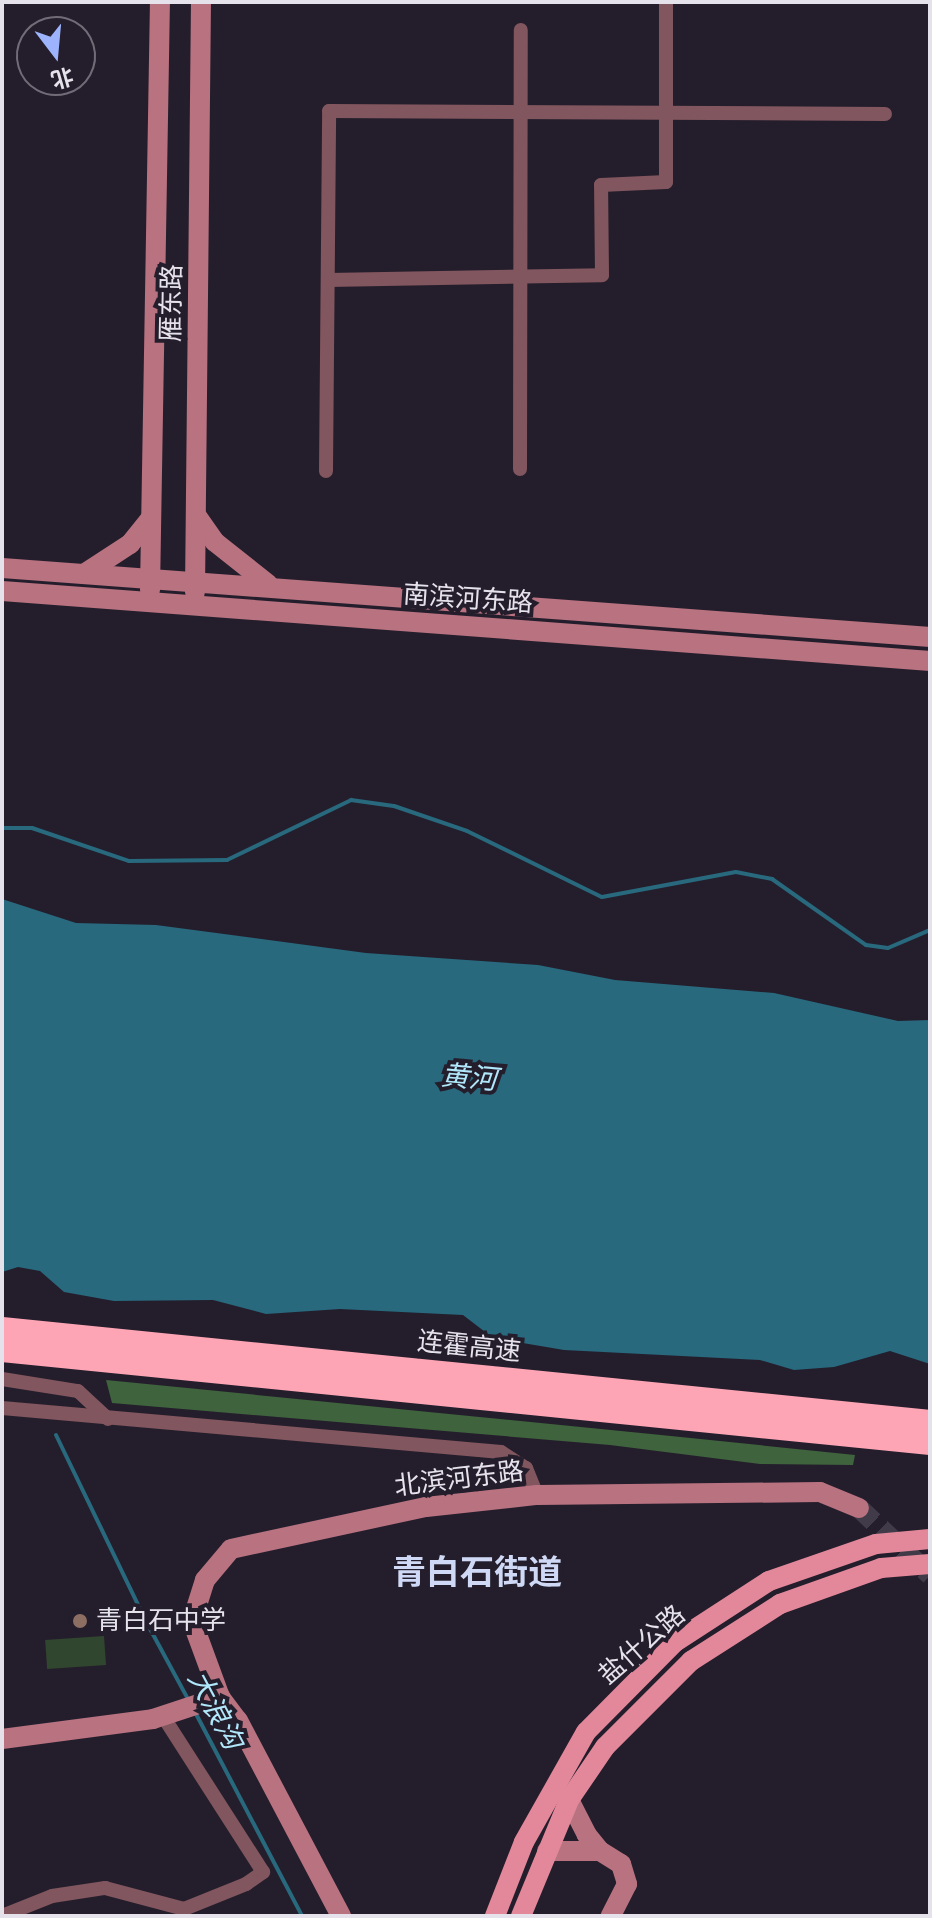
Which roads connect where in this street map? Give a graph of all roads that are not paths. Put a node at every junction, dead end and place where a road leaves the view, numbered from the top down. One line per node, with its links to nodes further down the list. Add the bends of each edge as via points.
1 (160, 2): 13 (main road, 雁东路)
2 (201, 2): 12 (main road, 雁东路)
3 (666, 2): 6 (street)
4 (521, 30): 5 (street)
5 (518, 112): 6 (street); 8 (street); 9 (street, via 329,111)
6 (666, 113): 7 (street); 8 (street, via 666,182 601,185 602,275)
7 (885, 114)
8 (518, 276): 9 (street); 10 (street)
9 (328, 280): 11 (street)
10 (520, 469)
11 (326, 471)
12 (196, 515): 17 (main road, 雁东路); 18 (main road, via 215,542)
13 (150, 519): 15 (main road, via 130,544); 16 (main road, 雁东路)
14 (2, 568): 15 (main road, 南滨河东路)
15 (84, 574): 16 (main road, 南滨河东路)
16 (149, 578): 17 (main road, 南滨河东路); 20 (main road, 雁东路)
17 (195, 580): 18 (main road, 南滨河东路); 21 (main road, 雁东路)
18 (272, 586): 22 (main road, 南滨河东路)
19 (2, 591): 20 (main road, 南滨河东路)
20 (150, 601): 21 (main road, 南滨河东路)
21 (195, 604): 23 (main road, 南滨河东路)
22 (930, 637)
23 (930, 661)
24 (20, 1338): 25 (highway, 连霍高速); 29 (highway, 连霍高速); 30 (highway, 连霍高速)
25 (2, 1350)
26 (2, 1379): 28 (street, via 78,1391)
27 (2, 1408): 28 (street)
28 (108, 1419): 31 (street, via 501,1452 526,1468)
29 (930, 1422)
30 (930, 1443)
31 (537, 1495): 32 (main road, 北滨河东路, via 820,1492); 35 (main road, 北滨河东路, via 426,1507 231,1549 205,1580 192,1621)
32 (859, 1508)
33 (930, 1539): 43 (main road, 盐什公路, via 876,1544 769,1581 675,1642 586,1732 524,1842)
34 (930, 1564): 38 (main road, 盐什公路, via 881,1568 780,1604 691,1661 605,1747)
35 (212, 1699): 36 (main road); 42 (main road, via 238,1721)
36 (168, 1714): 37 (main road); 41 (street, via 263,1872 184,1909 105,1888 52,1896)
37 (2, 1739)
38 (569, 1800): 39 (main road, 盐什公路); 40 (main road)
39 (547, 1851): 40 (main road); 44 (main road, 盐什公路)
40 (600, 1851): 45 (main road, via 621,1864 627,1884)
41 (2, 1916)
42 (341, 1916)
43 (495, 1916)
44 (521, 1916)
45 (611, 1916)

